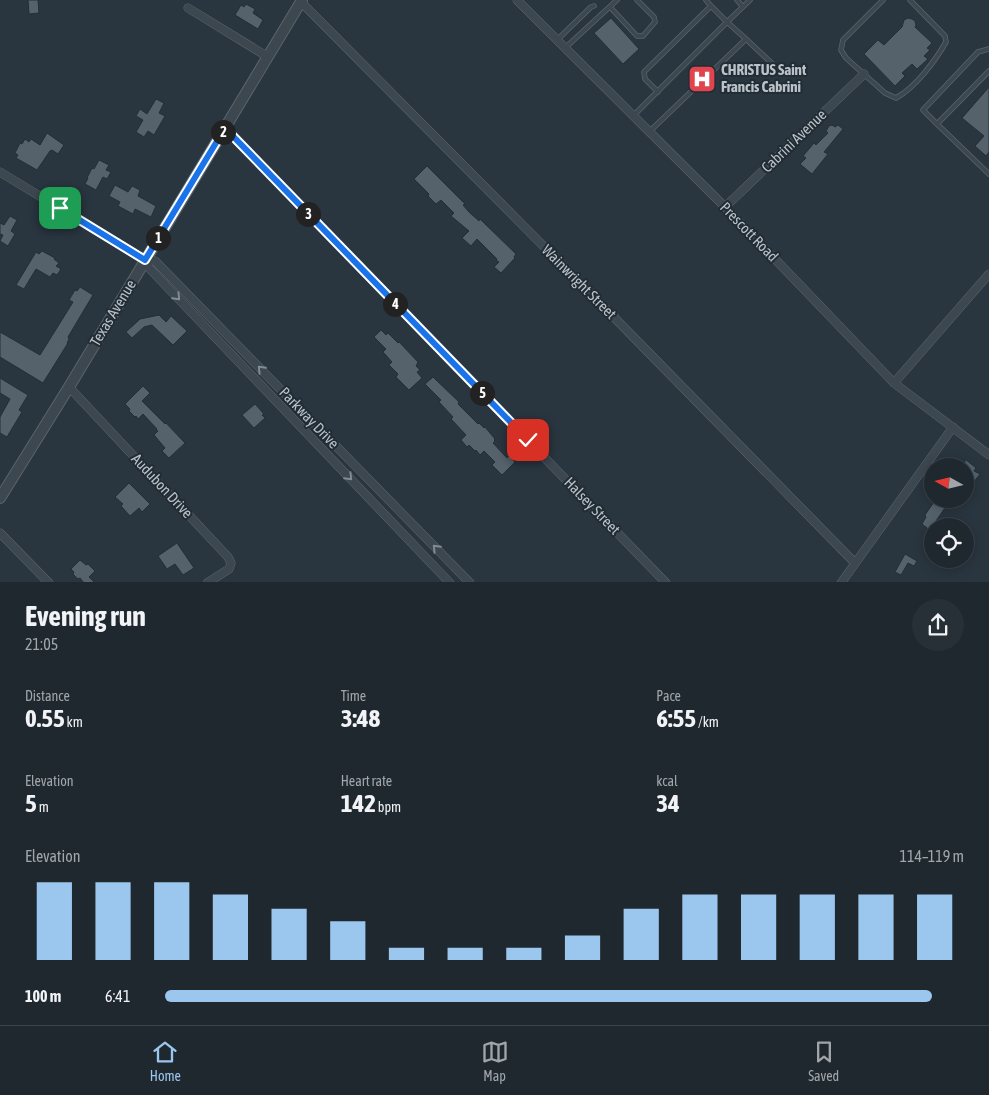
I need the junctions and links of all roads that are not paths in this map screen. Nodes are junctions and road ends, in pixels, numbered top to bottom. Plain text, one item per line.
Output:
1 (517, 0) edge
2 (617, 0) edge
3 (637, 0) edge
4 (706, 0) edge
5 (737, 0) edge
6 (750, 0) edge
7 (883, 0) edge
8 (910, 0) edge
9 (302, 1) edge
10 (593, 6) dead end
11 (711, 6) junction
12 (610, 7) junction
13 (743, 7) junction
14 (188, 8) dead end
15 (727, 22) junction
16 (746, 39) junction
17 (557, 40) junction
18 (565, 48) junction
19 (989, 49) edge
20 (268, 56) junction
21 (989, 71) edge
22 (780, 72) dead end
23 (864, 74) junction
24 (658, 92) junction
25 (633, 116) junction
26 (937, 124) junction
27 (225, 128) junction
28 (649, 132) junction
29 (0, 172) edge
30 (989, 174) edge
31 (725, 207) junction
32 (145, 260) junction
33 (989, 274) edge
34 (894, 382) junction
35 (69, 387) junction
36 (953, 427) junction
37 (989, 455) edge
38 (0, 498) edge
39 (0, 533) edge
40 (855, 563) junction
41 (49, 582) edge
42 (207, 582) edge
43 (450, 582) edge
44 (470, 582) edge
45 (666, 582) edge
46 (841, 582) edge

1 - 17 street, Prescott Road
2 - 12 lane
3 - 12 lane
4 - 11 lane
5 - 13 lane
6 - 13 lane
7 - 23 lane
8 - 23 lane
9 - 20 street, Texas Avenue
9 - 40 street, Wainwright Street
10 - 17 lane
11 - 15 lane
11 - 24 lane
12 - 18 lane
13 - 15 lane
14 - 20 street
15 - 16 lane
15 - 24 lane
16 - 22 lane
16 - 28 lane
17 - 18 street, Prescott Road
18 - 25 street, Prescott Road
19 - 26 lane
20 - 27 street, Texas Avenue
21 - 26 lane
23 - 31 street, Cabrini Avenue
24 - 25 lane
25 - 28 street, Prescott Road
26 - 30 lane
27 - 32 street, Texas Avenue
27 - 45 street, Halsey Street
28 - 31 street, Prescott Road
29 - 32 street, Parkway Drive
31 - 34 street, Prescott Road
32 - 35 street, Texas Avenue
32 -> 43 street, Parkway Drive
44 -> 32 street, Parkway Drive
33 - 34 street
34 - 36 street, Prescott Road
35 - 38 street, Texas Avenue
35 - 42 street, Audubon Drive
36 - 37 street, Prescott Road
36 - 40 street
39 - 41 street
40 - 46 street

